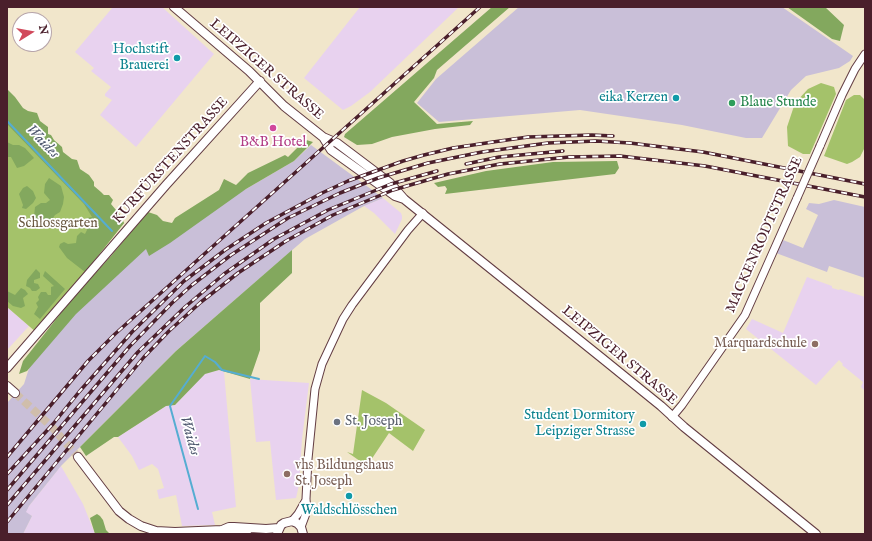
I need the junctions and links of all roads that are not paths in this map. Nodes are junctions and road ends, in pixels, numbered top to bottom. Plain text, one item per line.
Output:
1 (174, 7) edge
2 (865, 54) edge
3 (260, 81) junction
4 (423, 213) junction
5 (7, 368) edge
6 (7, 386) edge
7 (15, 393) tunnel mouth
8 (672, 416) junction
9 (78, 457) tunnel mouth
10 (306, 499) junction
11 (292, 521) junction
12 (222, 530) junction
13 (302, 530) edge
14 (278, 531) edge
15 (247, 534) edge
16 (816, 534) edge

1 - 3 main road, LEIPZIGER STRASSE
2 - 8 street, MACKENRODTSTRASSE, bridge
3 - 4 main road, LEIPZIGER STRASSE
3 - 5 main road, KURFÜRSTENSTRASSE
4 - 8 main road, LEIPZIGER STRASSE
4 - 10 street
6 - 7 main road
8 - 16 main road, LEIPZIGER STRASSE
9 - 12 main road
10 - 11 street
10 - 13 street
11 - 13 main road
11 - 14 main road
12 - 14 main road
12 - 15 main road

